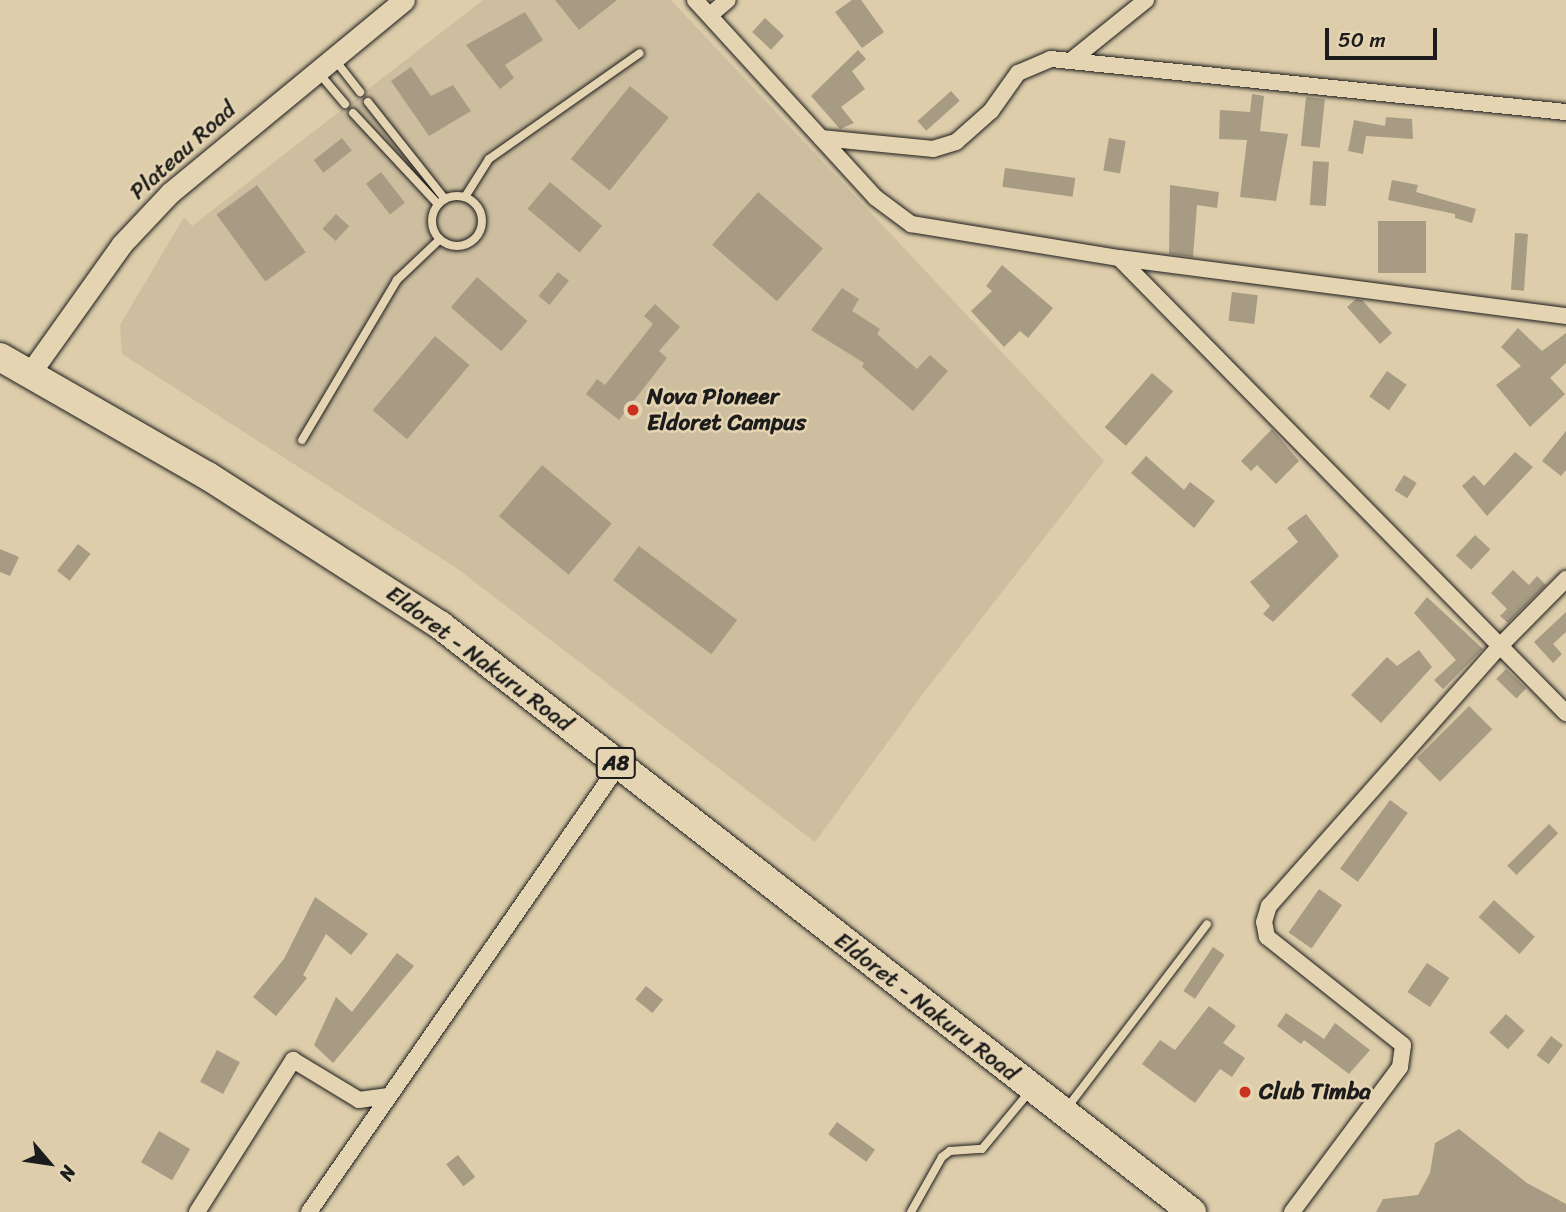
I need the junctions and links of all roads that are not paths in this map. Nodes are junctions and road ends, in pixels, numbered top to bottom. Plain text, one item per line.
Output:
1 (404, 0) edge
2 (695, 0) edge
3 (728, 0) edge
4 (1146, 0) edge
5 (709, 15) junction
6 (640, 53) dead end
7 (1073, 59) junction
8 (325, 64) junction
9 (360, 92) dead end
10 (368, 102) dead end
11 (345, 104) dead end
12 (1566, 112) edge
13 (353, 113) dead end
14 (821, 138) junction
15 (465, 197) junction
16 (441, 202) junction
17 (440, 239) junction
18 (1119, 258) junction
19 (1566, 316) edge
20 (9, 358) edge
21 (302, 440) dead end
22 (1566, 579) edge
23 (1501, 645) junction
24 (1566, 713) edge
25 (619, 765) junction
26 (1207, 924) dead end
27 (1032, 1089) junction
28 (387, 1096) junction
29 (1063, 1113) junction
30 (197, 1212) edge
31 (309, 1212) edge
32 (911, 1212) edge
33 (1192, 1212) edge
34 (1292, 1212) edge

1 - 8 street, Plateau Road
2 - 5 street
3 - 5 street
4 - 7 street
5 - 14 street
6 - 15 lane
7 - 12 street
7 - 14 street
8 - 9 lane
8 - 11 lane
8 - 20 street, Plateau Road
10 - 16 lane
13 - 16 lane
14 - 18 street
15 - 16 lane
15 - 17 lane
16 - 17 lane
17 - 21 lane
18 - 19 street
18 - 23 street
20 - 25 highway, Eldoret - Nakuru Road / A8
22 - 23 street
23 - 24 street
23 - 34 street
25 - 27 highway, Eldoret - Nakuru Road / A8
25 - 28 street
26 - 29 lane
27 - 29 highway, Eldoret - Nakuru Road / A8
27 - 32 lane
28 - 30 street
28 - 31 street
29 - 33 highway, Eldoret - Nakuru Road / A8

